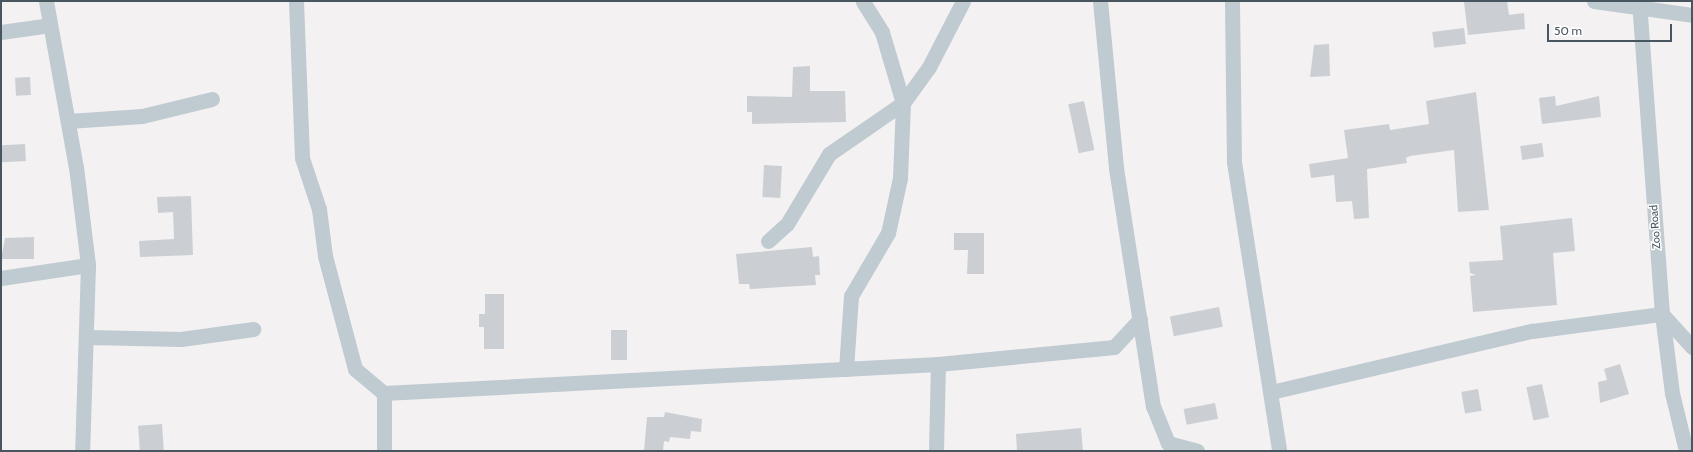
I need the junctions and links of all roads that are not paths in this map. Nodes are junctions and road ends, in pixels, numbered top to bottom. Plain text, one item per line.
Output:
1 (46, 1) edge
2 (296, 1) edge
3 (863, 1) edge
4 (962, 1) edge
5 (1100, 1) edge
6 (1232, 1) edge
7 (1594, 1) edge
8 (1639, 5) edge
9 (1692, 15) edge
10 (50, 25) junction
11 (1, 32) edge
12 (212, 99) dead end
13 (903, 103) junction
14 (68, 121) junction
15 (768, 241) dead end
16 (88, 265) junction
17 (1, 278) edge
18 (1662, 314) junction
19 (1140, 319) junction
20 (253, 329) dead end
21 (88, 336) junction
22 (1692, 347) edge
23 (938, 364) junction
24 (846, 369) junction
25 (1271, 392) junction
26 (384, 393) junction
27 (82, 451) edge
28 (384, 451) edge
29 (936, 451) edge
30 (1197, 451) edge
31 (1279, 451) edge
32 (1686, 451) edge

1 - 10 street
2 - 26 street
3 - 13 street
4 - 13 street
5 - 19 street
6 - 25 street
7 - 8 street
8 - 9 street
8 - 18 street, Zoo Road
10 - 11 street
10 - 14 street
12 - 14 street
13 - 15 street
13 - 24 street
14 - 16 street
16 - 17 street
16 - 21 street
18 - 22 street
18 - 25 street
18 - 32 street, Zoo Road
19 - 23 street
19 - 30 street
20 - 21 street
21 - 27 street
23 - 24 street
23 - 29 street
24 - 26 street
25 - 31 street
26 - 28 street

